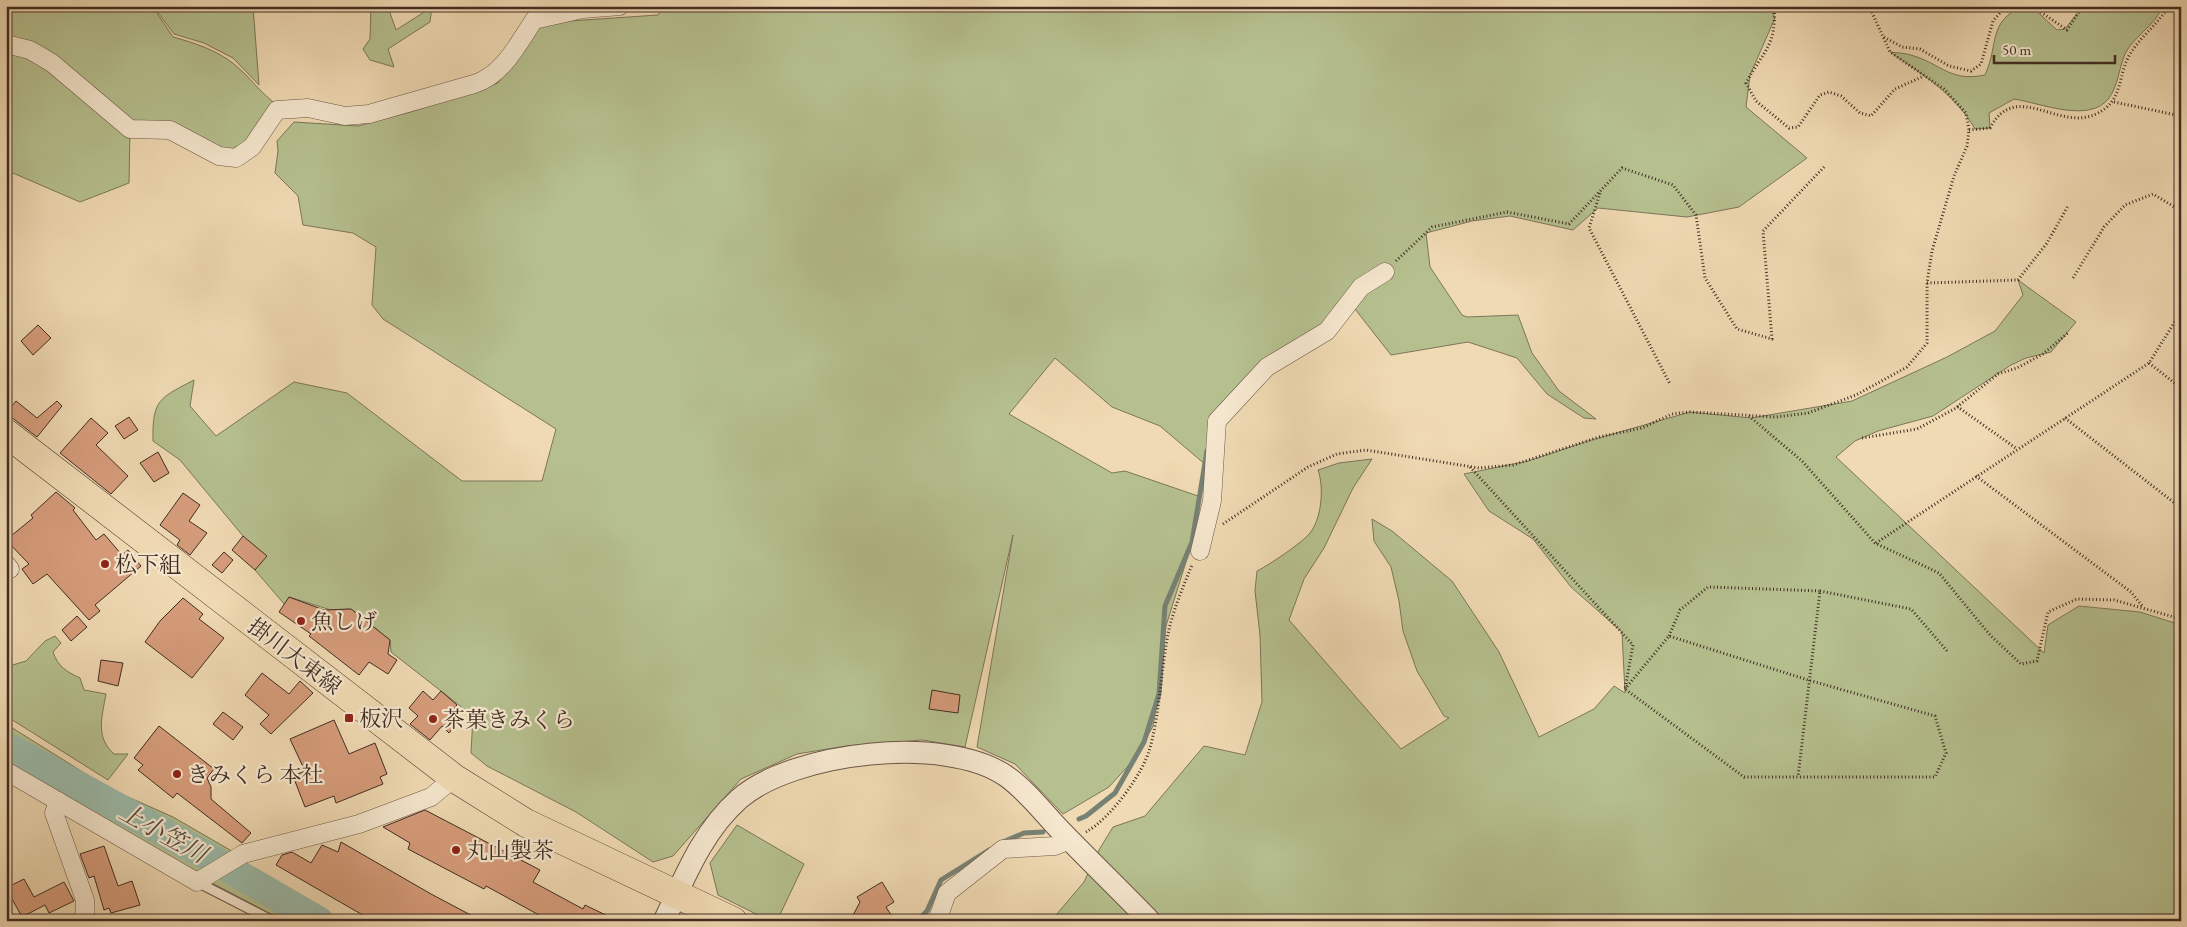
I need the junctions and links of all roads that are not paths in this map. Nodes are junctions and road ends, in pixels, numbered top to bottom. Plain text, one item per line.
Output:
1 (620, 6) edge
2 (6, 44) edge
3 (1385, 272) road end
4 (6, 433) edge
5 (1200, 551) road end
6 (6, 771) edge
7 (454, 778) junction
8 (58, 801) junction
9 (1070, 840) junction
10 (203, 878) junction
11 (676, 895) junction
12 (81, 921) edge
13 (273, 921) edge
14 (664, 921) edge
15 (733, 921) edge
16 (937, 921) edge
17 (1150, 921) edge

1 - 2 street
3 - 5 street
4 - 7 main road, 掛川大東線
6 - 8 street
7 - 10 street
7 - 11 main road, 掛川大東線
8 - 10 street
8 - 12 street
9 - 11 street
9 - 16 street
9 - 17 street
10 - 13 lane
11 - 14 street
11 - 15 main road, 掛川大東線

